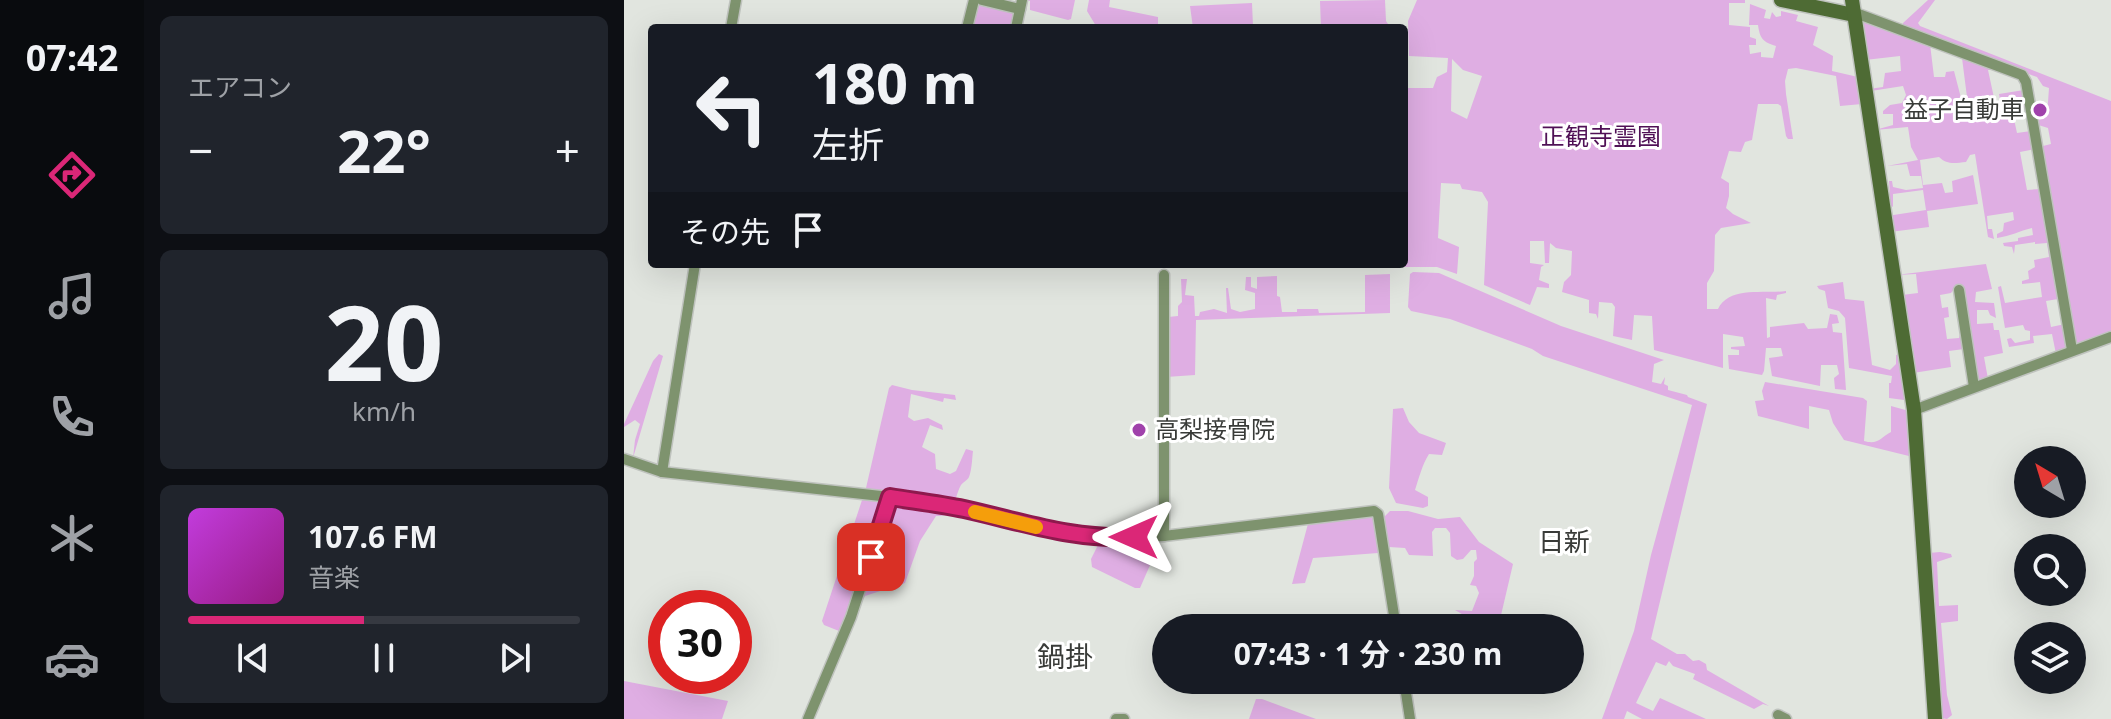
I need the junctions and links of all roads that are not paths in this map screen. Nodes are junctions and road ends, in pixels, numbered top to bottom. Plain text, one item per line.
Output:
1 (736, 0) edge
2 (974, 0) edge
3 (982, 0) edge
4 (1789, 1) edge
5 (1021, 4) edge
6 (1853, 9) edge
7 (732, 24) edge
8 (968, 24) edge
9 (1017, 24) edge
10 (694, 268) edge
11 (1164, 275) dead end
12 (1959, 290) dead end
13 (2111, 337) edge
14 (2072, 350) junction
15 (1974, 387) junction
16 (1914, 410) junction
17 (624, 459) edge
18 (662, 472) junction
19 (890, 497) junction
20 (1164, 536) junction
21 (1394, 614) edge
22 (1406, 694) edge
23 (808, 719) edge
24 (1116, 719) edge
25 (1124, 719) edge
26 (1410, 719) edge
27 (1935, 719) edge

1 - 7 street
2 - 8 street
3 - 5 street
4 - 6 street
5 - 9 street
6 - 14 street
6 - 16 street
10 - 18 street
11 - 20 street
12 - 15 street
13 - 14 street
14 - 15 street
15 - 16 street
16 - 27 street
17 - 18 street
18 - 19 street
19 - 20 street
19 - 23 street
20 - 21 street
22 - 26 street
24 - 25 street

